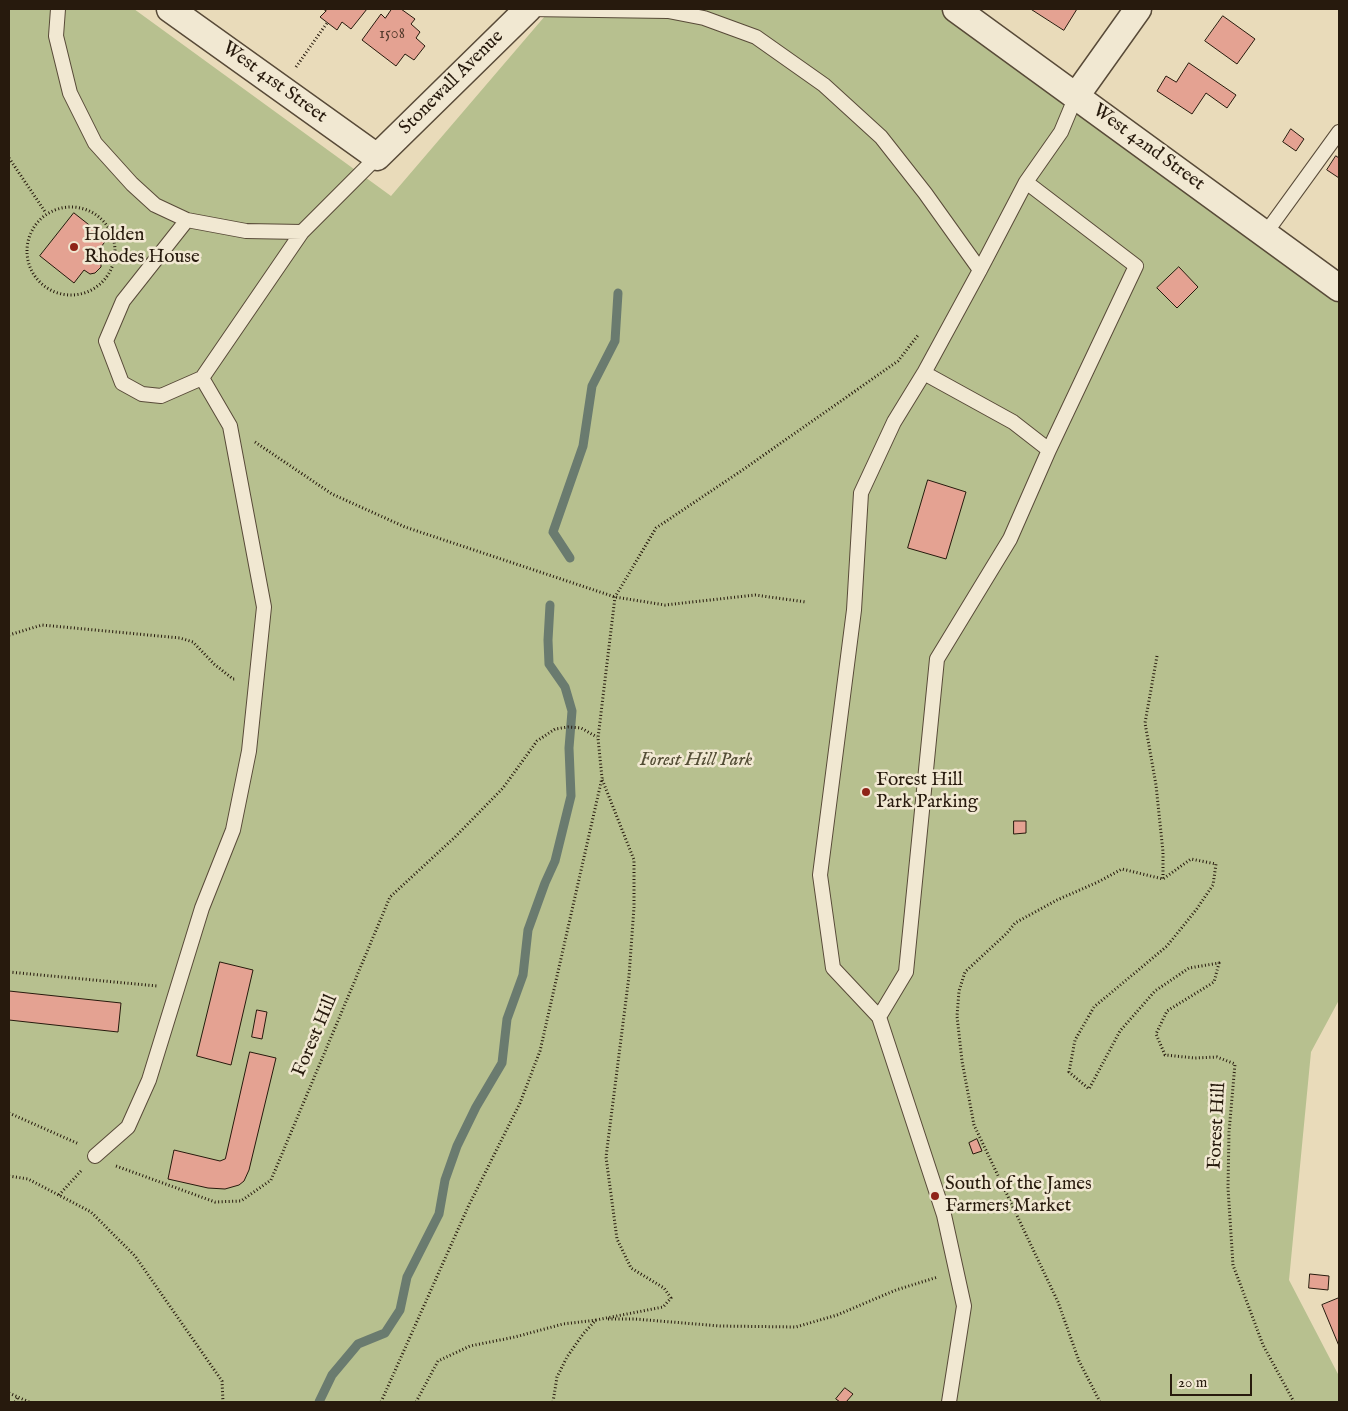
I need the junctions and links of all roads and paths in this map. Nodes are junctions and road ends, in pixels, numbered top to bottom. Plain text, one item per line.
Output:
1 (58, 9) edge
2 (170, 9) edge
3 (528, 9) edge
4 (956, 9) edge
5 (1138, 9) edge
6 (327, 23) dead end
7 (304, 56) dead end
8 (1076, 96) junction
9 (1339, 132) edge
10 (377, 157) junction
11 (9, 158) edge
12 (1026, 182) junction
13 (46, 213) junction
14 (187, 220) junction
15 (302, 232) junction
16 (1265, 234) junction
17 (980, 270) junction
18 (1339, 288) edge
19 (922, 331) dead end
20 (924, 373) junction
21 (202, 378) junction
22 (230, 426) junction
23 (1050, 450) junction
24 (615, 598) junction
25 (806, 602) dead end
26 (9, 635) edge
27 (1157, 656) dead end
28 (256, 681) junction
29 (598, 738) junction
30 (602, 778) junction
31 (1163, 880) junction
32 (9, 972) edge
33 (178, 987) junction
34 (879, 1017) junction
35 (9, 1113) edge
36 (95, 1156) junction
37 (9, 1176) edge
38 (59, 1195) junction
39 (956, 1272) junction
40 (596, 1320) junction
41 (9, 1393) edge
42 (18, 1397) junction
43 (15, 1402) edge
44 (29, 1402) edge
45 (223, 1402) edge
46 (381, 1402) edge
47 (416, 1402) edge
48 (553, 1402) edge
49 (949, 1402) edge
50 (1100, 1402) edge
51 (1294, 1402) edge

1 - 14 lane
2 - 10 street, West 41st Street
3 - 10 street, Stonewall Avenue
3 - 17 lane
4 - 8 street, West 42nd Street
5 - 8 street
6 - 7 path
8 - 12 lane
8 - 16 street, West 42nd Street
9 - 16 lane
10 - 15 lane
11 - 13 path
12 - 17 lane
12 - 23 lane
13 - 13 path
14 - 15 lane
14 - 21 lane
15 - 21 lane
16 - 18 street, West 42nd Street
17 - 20 lane
19 - 24 path
20 - 23 lane
20 - 34 lane
21 - 22 lane
22 - 24 path
22 - 28 lane
23 - 34 lane
24 - 25 path
24 - 29 path
26 - 28 path
27 - 31 path
28 - 33 lane
29 - 30 path
29 - 36 path, Forest Hill
30 - 40 path
30 - 46 path
31 - 50 path
31 - 51 path, Forest Hill
32 - 33 path
33 - 36 lane
34 - 39 lane
35 - 36 path, Forest Hill
36 - 38 path
37 - 38 path
38 - 45 path
39 - 40 path
39 - 49 lane
40 - 47 path
40 - 48 path
41 - 42 path
42 - 43 path
42 - 44 path

